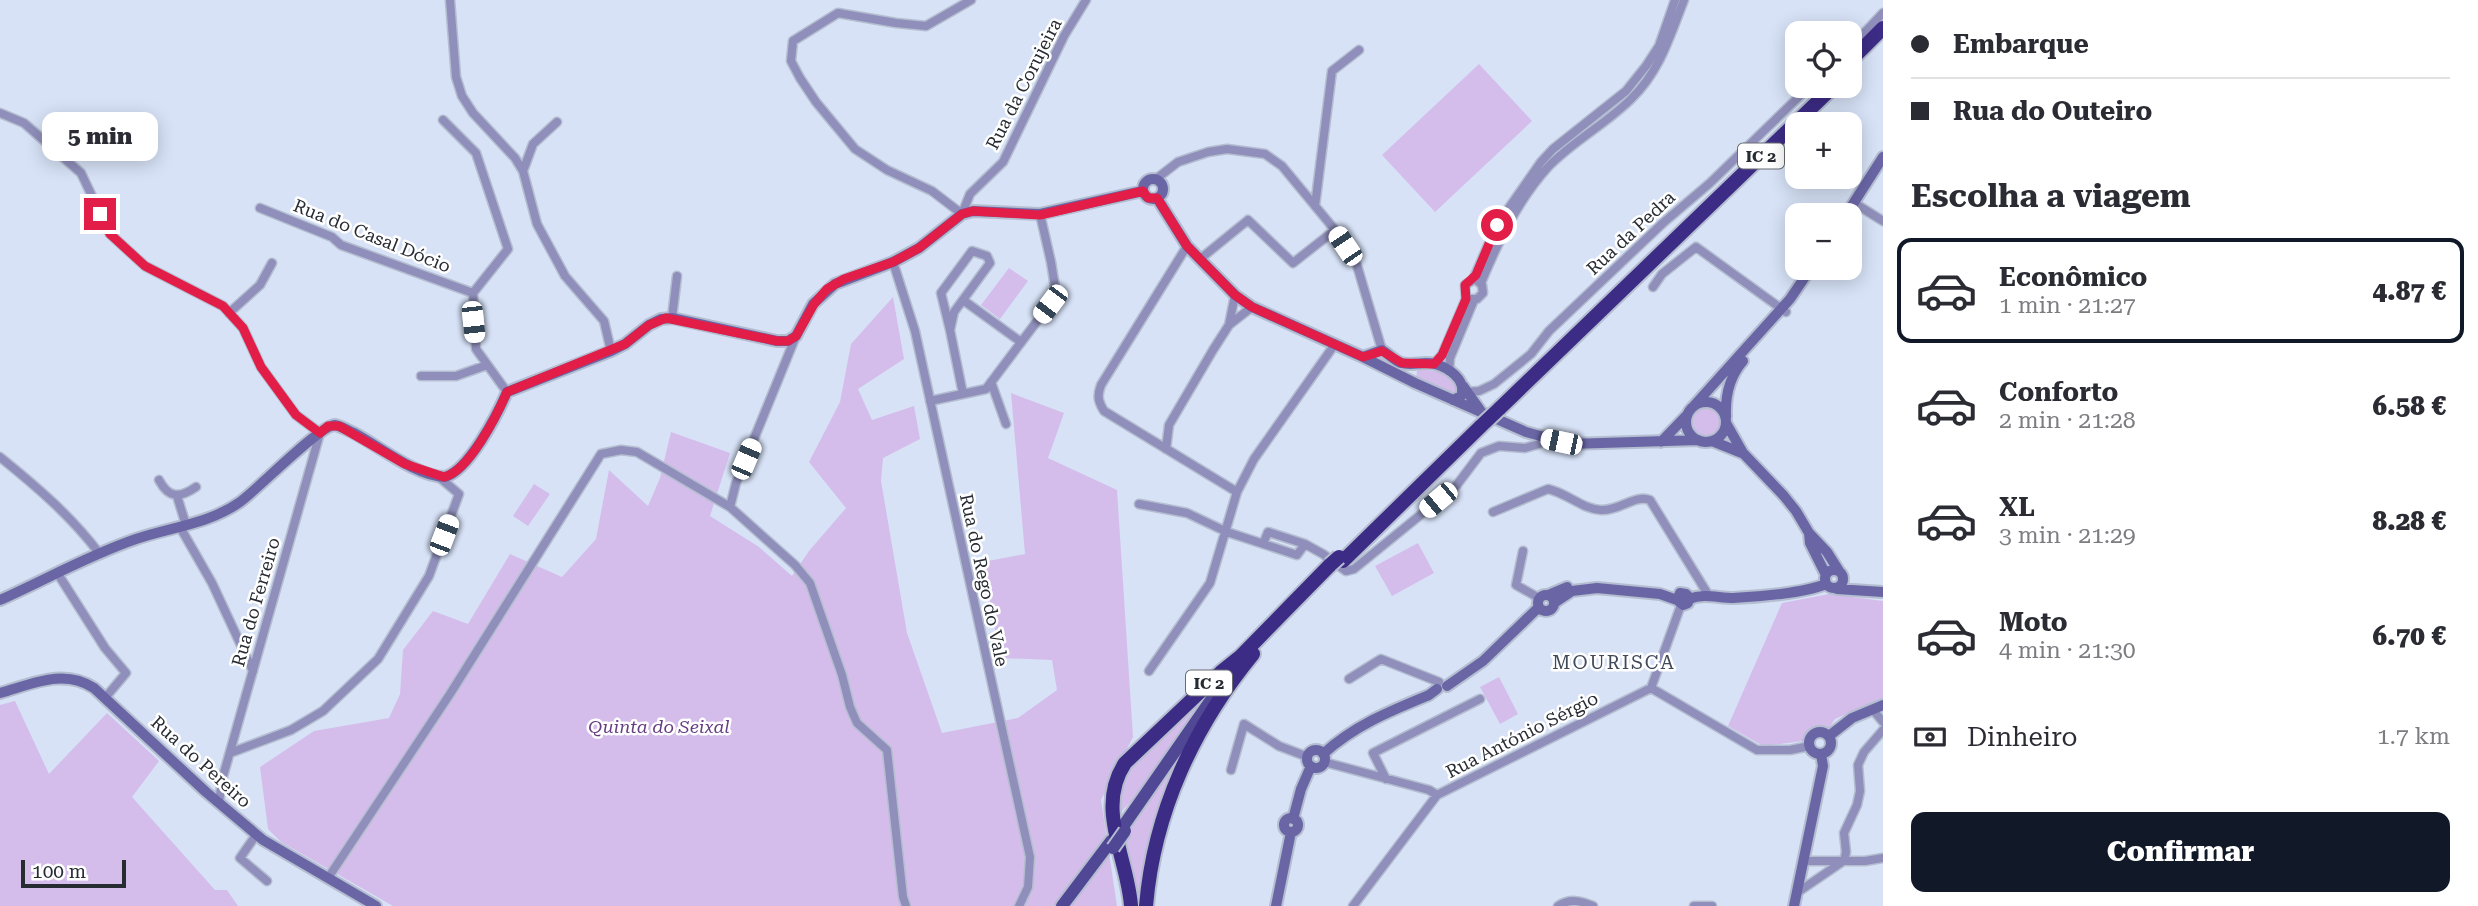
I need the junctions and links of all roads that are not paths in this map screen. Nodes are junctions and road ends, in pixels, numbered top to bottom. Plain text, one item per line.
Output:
1 (450, 0) edge
2 (971, 0) edge
3 (1086, 0) edge
4 (1675, 0) edge
5 (1684, 0) edge
6 (1883, 13) edge
7 (1883, 28) edge
8 (1862, 35) edge
9 (1883, 37) edge
10 (1862, 49) edge
11 (1359, 50) dead end
12 (1862, 58) edge
13 (1798, 98) edge
14 (1813, 98) edge
15 (1821, 98) edge
16 (0, 113) edge
17 (443, 120) dead end
18 (557, 122) dead end
19 (1883, 156) edge
20 (1883, 170) edge
21 (523, 171) junction
22 (1156, 179) junction
23 (1143, 191) junction
24 (1157, 198) junction
25 (1854, 203) edge
26 (1861, 203) edge
27 (1315, 206) junction
28 (260, 208) dead end
29 (1862, 208) edge
30 (962, 214) junction
31 (1040, 215) junction
32 (1883, 221) edge
33 (1335, 230) junction
34 (1187, 246) junction
35 (1200, 259) junction
36 (893, 262) junction
37 (272, 263) dead end
38 (677, 276) dead end
39 (1803, 280) edge
40 (1808, 280) edge
41 (1477, 281) junction
42 (1653, 287) dead end
43 (473, 293) junction
44 (1235, 295) junction
45 (1470, 298) junction
46 (963, 300) junction
47 (1252, 307) junction
48 (1784, 310) junction
49 (229, 313) junction
50 (671, 318) junction
51 (1229, 325) junction
52 (950, 330) junction
53 (796, 336) junction
54 (1021, 342) junction
55 (1335, 344) junction
56 (611, 351) junction
57 (1382, 351) junction
58 (1363, 357) junction
59 (1434, 364) junction
60 (487, 365) junction
61 (1417, 365) junction
62 (1449, 371) junction
63 (421, 376) dead end
64 (991, 382) junction
65 (1415, 383) junction
66 (1465, 389) junction
67 (507, 392) junction
68 (963, 394) junction
69 (1453, 400) junction
70 (930, 401) junction
71 (1690, 411) junction
72 (1486, 414) junction
73 (1726, 420) junction
74 (1006, 424) dead end
75 (1168, 425) junction
76 (320, 433) junction
77 (1150, 438) junction
78 (1544, 438) junction
79 (1698, 440) junction
80 (1712, 441) junction
81 (1661, 442) junction
82 (1166, 449) junction
83 (1743, 453) junction
84 (0, 457) edge
85 (439, 477) junction
86 (159, 480) dead end
87 (196, 487) dead end
88 (1237, 492) junction
89 (177, 496) junction
90 (1139, 505) dead end
91 (730, 507) junction
92 (1493, 512) dead end
93 (183, 526) junction
94 (1227, 532) junction
95 (1809, 533) junction
96 (1262, 544) junction
97 (1305, 544) junction
98 (1523, 551) dead end
99 (99, 553) junction
100 (1336, 563) junction
101 (58, 574) junction
102 (1841, 574) junction
103 (1699, 582) junction
104 (1830, 583) junction
105 (1865, 589) junction
106 (1883, 592) edge
107 (1709, 596) junction
108 (1684, 599) junction
109 (0, 600) edge
110 (1545, 601) junction
111 (1241, 656) junction
112 (253, 671) junction
113 (1149, 671) dead end
114 (1349, 679) dead end
115 (1441, 686) junction
116 (1651, 688) junction
117 (0, 693) edge
118 (105, 698) junction
119 (1480, 699) dead end
120 (1219, 701) junction
121 (1878, 707) edge
122 (1883, 722) edge
123 (1883, 730) edge
124 (1829, 736) junction
125 (1810, 746) junction
126 (230, 753) junction
127 (1821, 754) junction
128 (1324, 758) junction
129 (1310, 762) junction
130 (1231, 770) dead end
131 (1386, 779) junction
132 (222, 780) junction
133 (206, 793) junction
134 (1437, 795) junction
135 (219, 803) junction
136 (1125, 828) junction
137 (256, 835) junction
138 (1112, 844) junction
139 (1883, 858) edge
140 (1804, 861) junction
141 (1843, 861) junction
142 (1802, 873) junction
143 (1824, 874) junction
144 (327, 878) junction
145 (267, 881) dead end
146 (1798, 892) junction
147 (376, 906) edge
148 (906, 906) edge
149 (1019, 906) edge
150 (1062, 906) edge
151 (1069, 906) edge
152 (1131, 906) edge
153 (1146, 906) edge
154 (1276, 906) edge
155 (1353, 906) edge
156 (1558, 906) edge
157 (1593, 906) edge
158 (1694, 906) edge
159 (1712, 906) edge
160 (1794, 906) edge

1 - 21 street
2 - 30 street
3 - 30 street, Rua da Corujeira
4 - 41 street
5 - 41 street
6 - 8 street
7 - 10 highway
9 - 12 highway
11 - 27 street
13 - 66 street, Rua da Pedra
14 - 72 highway, IC 2
15 - 72 highway, IC 2
16 - 49 street
17 - 43 street
18 - 21 street
19 - 25 street
20 - 26 street
21 - 56 street
22 - 23 street
22 - 24 street
22 - 27 street
23 - 24 street
23 - 31 street
24 - 34 street
27 - 33 street
28 - 43 street, Rua do Casal Dócio
29 - 32 street
30 - 31 street
30 - 36 street
31 - 54 street
33 - 35 street
33 - 57 street
34 - 35 street
34 - 77 street
35 - 44 street
36 - 53 street
36 - 70 street, Rua do Rego do Vale
37 - 49 street
38 - 50 street
39 - 48 street
40 - 48 street
41 - 45 street
41 - 45 street
42 - 48 street
43 - 60 street
44 - 47 street
44 - 51 street
45 - 59 street
45 - 62 street
46 - 52 street
46 - 52 street
46 - 54 street
47 - 51 street
47 - 55 street
48 - 71 street
48 - 73 street
49 - 76 street
50 - 53 street
50 - 56 street
51 - 75 street
52 - 68 street
53 - 91 street
54 - 64 street
55 - 58 street
55 - 88 street
56 - 67 street
57 - 58 street
57 - 61 street
58 - 65 street
59 - 61 street
59 - 62 street
60 - 63 street
60 - 67 street
61 - 65 street
62 - 66 street
64 - 68 street
64 - 74 street
65 - 69 street
66 - 69 street
66 - 72 street
67 - 85 street
68 - 70 street
69 - 72 street
70 - 149 street, Rua do Rego do Vale
71 - 73 street
71 - 79 street
71 - 81 street
72 - 78 street
72 - 100 highway, IC 2
73 - 80 street
73 - 83 street
75 - 77 street
75 - 82 street
76 - 85 street
76 - 93 street
76 - 112 street, Rua do Ferreiro
77 - 82 street
78 - 81 street
78 - 97 street
79 - 80 street
79 - 81 street
80 - 83 street
82 - 88 street
83 - 95 street
84 - 99 street
85 - 126 street
86 - 89 street
87 - 89 street
88 - 94 street
89 - 93 street
90 - 94 street
91 - 144 street
91 - 148 street
92 - 103 street
93 - 99 street
93 - 112 street
94 - 96 street
94 - 113 street
95 - 102 street
95 - 104 street
96 - 97 street
96 - 97 street
98 - 110 street
99 - 101 street
100 - 111 highway, IC 2
100 - 120 highway, IC 2
101 - 109 street
101 - 118 street
102 - 104 street
102 - 104 street
102 - 105 street
103 - 107 street
103 - 108 street
104 - 105 street
104 - 107 street
105 - 106 street
107 - 108 street
108 - 110 street
108 - 116 street
110 - 115 street
111 - 136 main road
111 - 152 highway, IC 2
112 - 126 street, Rua do Ferreiro
114 - 115 street
115 - 128 street
116 - 125 street
116 - 134 street, Rua António Sérgio
117 - 118 street, Rua do Pereiro
118 - 133 street, Rua do Pereiro
119 - 131 street
120 - 136 main road
120 - 153 highway, IC 2
121 - 122 street
121 - 124 street
123 - 141 street
124 - 125 street
124 - 127 street
125 - 127 street
126 - 132 street, Rua do Ferreiro
127 - 140 street
128 - 129 street
128 - 131 street, Rua António Sérgio
129 - 130 street
129 - 154 street
131 - 134 street, Rua António Sérgio
132 - 133 street
132 - 135 street, Rua do Ferreiro
133 - 135 street, Rua do Pereiro
134 - 155 street
135 - 137 street, Rua do Pereiro
136 - 138 main road, bridge
137 - 144 street, Rua do Pereiro
137 - 145 street
138 - 150 main road
138 - 151 main road
139 - 141 street
140 - 141 street
140 - 142 street
141 - 143 street
142 - 143 street
142 - 146 street
143 - 146 street
144 - 147 street, Rua do Pereiro
146 - 160 street
156 - 157 street
158 - 159 street

